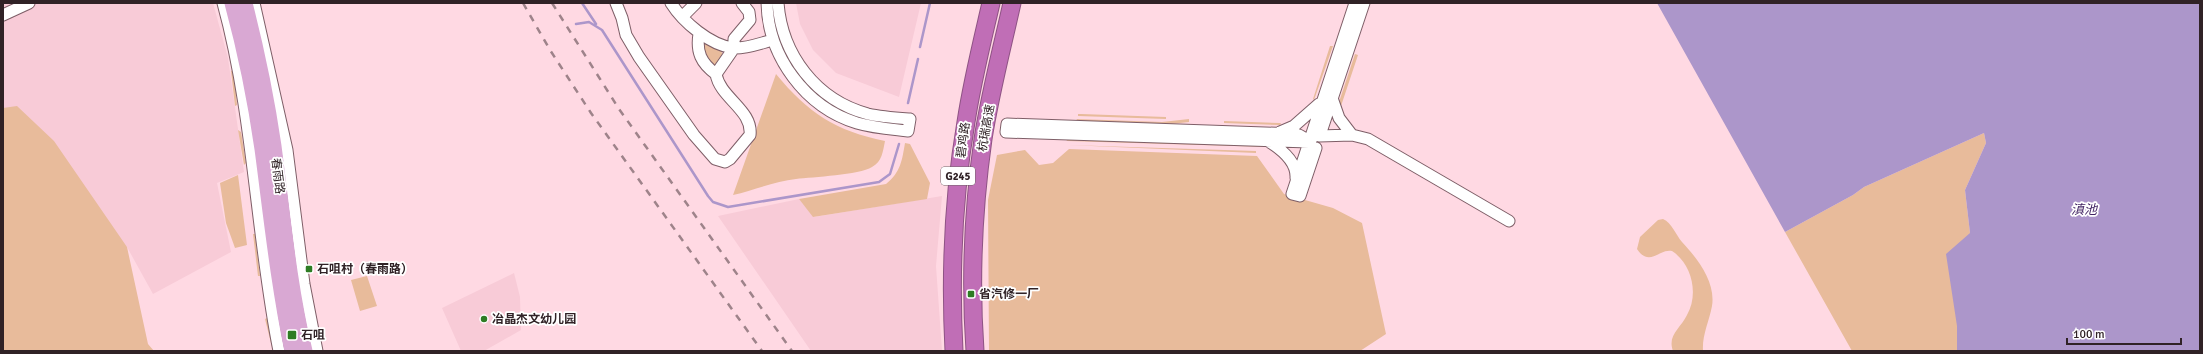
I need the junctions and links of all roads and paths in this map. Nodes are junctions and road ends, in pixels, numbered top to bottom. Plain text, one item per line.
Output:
1 (29, 3) edge
2 (223, 3) edge
3 (232, 3) edge
4 (245, 3) edge
5 (254, 3) edge
6 (616, 3) edge
7 (671, 3) edge
8 (696, 3) edge
9 (742, 3) edge
10 (767, 3) edge
11 (778, 3) edge
12 (982, 3) edge
13 (991, 3) edge
14 (1004, 3) edge
15 (1012, 3) edge
16 (1355, 3) edge
17 (1364, 3) edge
18 (3, 15) edge
19 (682, 17) junction
20 (699, 34) junction
21 (773, 40) junction
22 (734, 48) junction
23 (716, 74) junction
24 (1327, 99) junction
25 (1323, 125) junction
26 (1352, 135) junction
27 (1319, 136) junction
28 (1271, 137) junction
29 (1309, 142) junction
30 (1313, 155) junction
31 (1296, 181) junction
32 (1510, 221) dead end
33 (300, 332) junction
34 (279, 351) edge
35 (292, 351) edge
36 (305, 351) edge
37 (310, 351) edge
38 (317, 351) edge
39 (947, 351) edge
40 (954, 351) edge
41 (968, 351) edge
42 (975, 351) edge

1 - 18 street
2 - 34 street
3 - 35 main road, 春雨路
4 - 33 main road, 春雨路
5 - 38 street
6 - 23 street
7 - 19 street
8 - 19 street
9 - 22 street
10 - 21 street
11 - 21 street
12 - 39 highway
13 - 40 highway, 碧鸡路 / G245
14 - 41 highway, 碧鸡路 / G245
15 - 42 highway, 杭瑞高速
16 - 24 street
17 - 24 street
19 - 20 street
20 - 22 street
20 - 23 street
21 - 22 street
22 - 23 street
24 - 25 street
24 - 26 street
24 - 28 street
24 - 29 street
25 - 27 street
25 - 29 street
26 - 27 street
26 - 32 street
27 - 30 street
28 - 28 street
28 - 29 street
28 - 31 street
29 - 30 street
29 - 31 street
30 - 31 street
33 - 36 main road, 春雨路
33 - 37 main road

